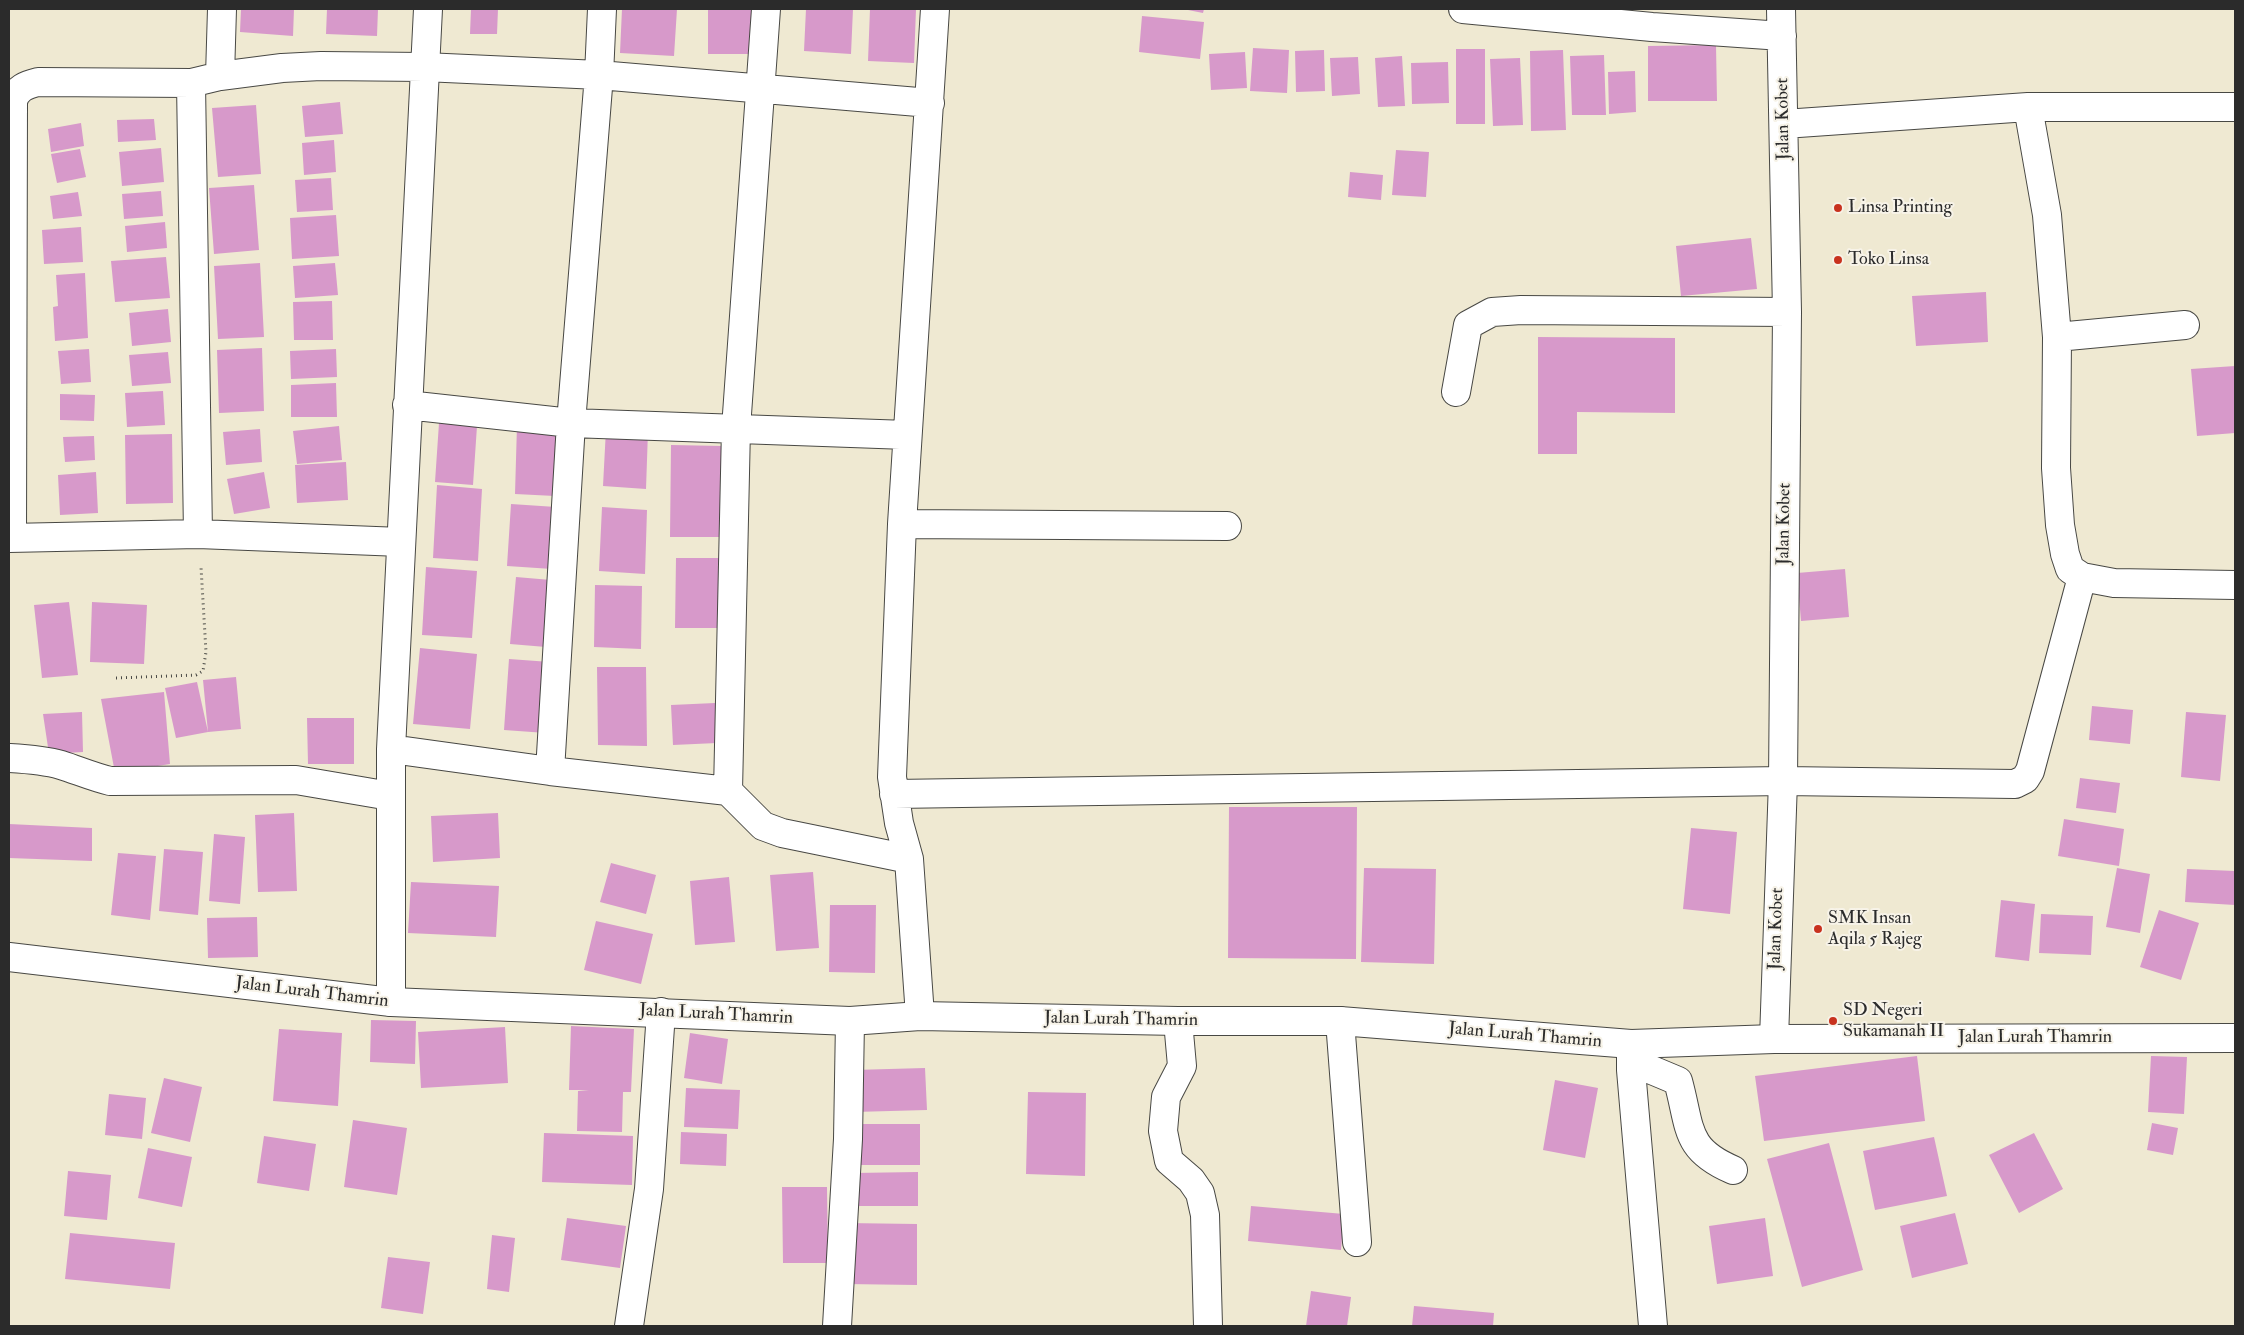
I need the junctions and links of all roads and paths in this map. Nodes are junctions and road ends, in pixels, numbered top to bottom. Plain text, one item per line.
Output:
1 (222, 9) edge
2 (428, 9) edge
3 (602, 9) edge
4 (766, 9) edge
5 (935, 9) edge
6 (1463, 9) edge
7 (1781, 9) edge
8 (1782, 36) junction
9 (424, 67) junction
10 (599, 75) junction
11 (220, 76) junction
12 (190, 83) junction
13 (762, 88) junction
14 (930, 103) junction
15 (2028, 107) junction
16 (2235, 107) edge
17 (1784, 124) junction
18 (1787, 312) junction
19 (2185, 326) dead end
20 (2057, 337) junction
21 (1456, 392) dead end
22 (407, 405) junction
23 (571, 423) junction
24 (736, 428) junction
25 (907, 435) junction
26 (902, 524) junction
27 (1227, 526) dead end
28 (198, 534) junction
29 (10, 538) edge
30 (400, 542) junction
31 (2082, 577) junction
32 (2235, 585) edge
33 (116, 678) dead end
34 (392, 748) junction
35 (9, 758) edge
36 (550, 771) junction
37 (1782, 780) junction
38 (728, 791) junction
39 (894, 794) junction
40 (390, 796) junction
41 (909, 859) junction
42 (9, 957) edge
43 (391, 1002) junction
44 (661, 1012) junction
45 (920, 1016) junction
46 (850, 1021) junction
47 (1178, 1021) junction
48 (1340, 1021) junction
49 (2235, 1038) edge
50 (1774, 1039) junction
51 (1631, 1057) junction
52 (1733, 1170) dead end
53 (1357, 1242) dead end
54 (629, 1326) edge
55 (837, 1326) edge
56 (1208, 1326) edge
57 (1653, 1326) edge

1 - 11 street
2 - 9 street
3 - 10 street
4 - 13 street
5 - 14 street
6 - 8 street
7 - 8 street, Jalan Kobet
8 - 17 street, Jalan Kobet
9 - 10 street
9 - 11 street
9 - 22 street
10 - 13 street
10 - 23 street
11 - 12 street
12 - 28 street
12 - 29 street
13 - 14 street
13 - 24 street
14 - 25 street
15 - 16 street
15 - 17 street
15 - 20 street
17 - 18 street, Jalan Kobet
18 - 21 street
18 - 37 street, Jalan Kobet
19 - 20 street
20 - 31 street
22 - 23 street
22 - 30 street
23 - 24 street
23 - 36 street
24 - 25 street
24 - 38 street
25 - 26 street
26 - 27 street
26 - 39 street
28 - 29 street
28 - 30 street
28 - 33 path
30 - 34 street
31 - 32 street
31 - 37 street
34 - 36 street
34 - 40 street
35 - 40 street
36 - 38 street
37 - 39 street
37 - 50 street, Jalan Kobet
38 - 41 street
39 - 41 street
40 - 43 street
41 - 45 street
42 - 43 street, Jalan Lurah Thamrin
43 - 44 street, Jalan Lurah Thamrin
44 - 46 street, Jalan Lurah Thamrin
44 - 54 street
45 - 46 street, Jalan Lurah Thamrin
45 - 47 street, Jalan Lurah Thamrin
46 - 55 street
47 - 48 street, Jalan Lurah Thamrin
47 - 56 street
48 - 51 street, Jalan Lurah Thamrin
48 - 53 street
49 - 50 street, Jalan Lurah Thamrin
50 - 51 street, Jalan Lurah Thamrin
51 - 52 street
51 - 57 street

